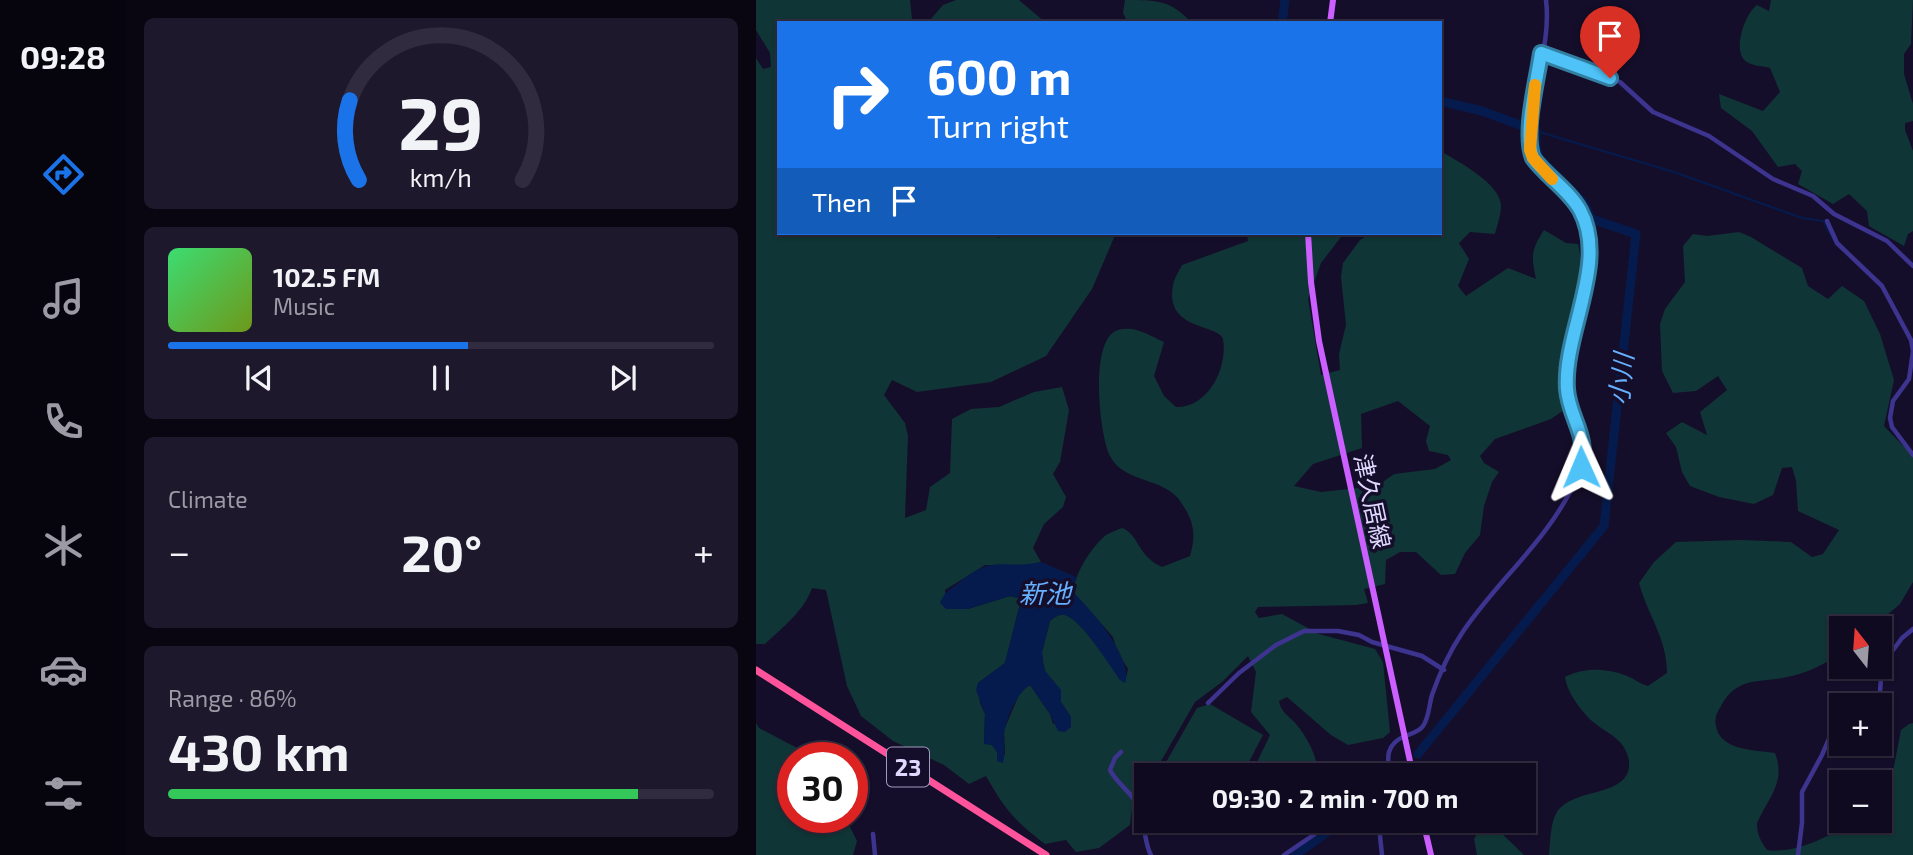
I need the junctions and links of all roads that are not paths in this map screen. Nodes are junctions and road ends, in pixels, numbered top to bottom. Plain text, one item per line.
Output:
1 (1333, 0) edge
2 (1546, 0) edge
3 (1330, 21) edge
4 (1541, 53) junction
5 (1827, 221) dead end
6 (1308, 235) edge
7 (1913, 266) edge
8 (1913, 455) edge
9 (1913, 629) edge
10 (1385, 646) junction
11 (756, 670) edge
12 (1444, 670) junction
13 (1879, 693) edge
14 (1209, 702) dead end
15 (1404, 737) junction
16 (1829, 739) edge
17 (1121, 752) dead end
18 (1388, 763) edge
19 (1410, 763) edge
20 (1316, 833) edge
21 (1380, 833) edge
22 (1426, 833) edge
23 (873, 834) dead end
24 (875, 855) edge
25 (1049, 855) edge
26 (1151, 855) edge
27 (1284, 855) edge
28 (1382, 855) edge
29 (1431, 855) edge
30 (1798, 855) edge

1 - 3 main road
2 - 4 street
4 - 7 street
4 - 12 street
5 - 8 street
6 - 10 main road, 津久居線
9 - 13 street
10 - 12 street
10 - 14 street
10 - 15 main road, 津久居線
11 - 25 highway, 23
12 - 15 street
15 - 18 street
15 - 19 main road, 津久居線
16 - 30 street
17 - 26 street
20 - 27 street
21 - 28 street
22 - 29 main road
23 - 24 street

